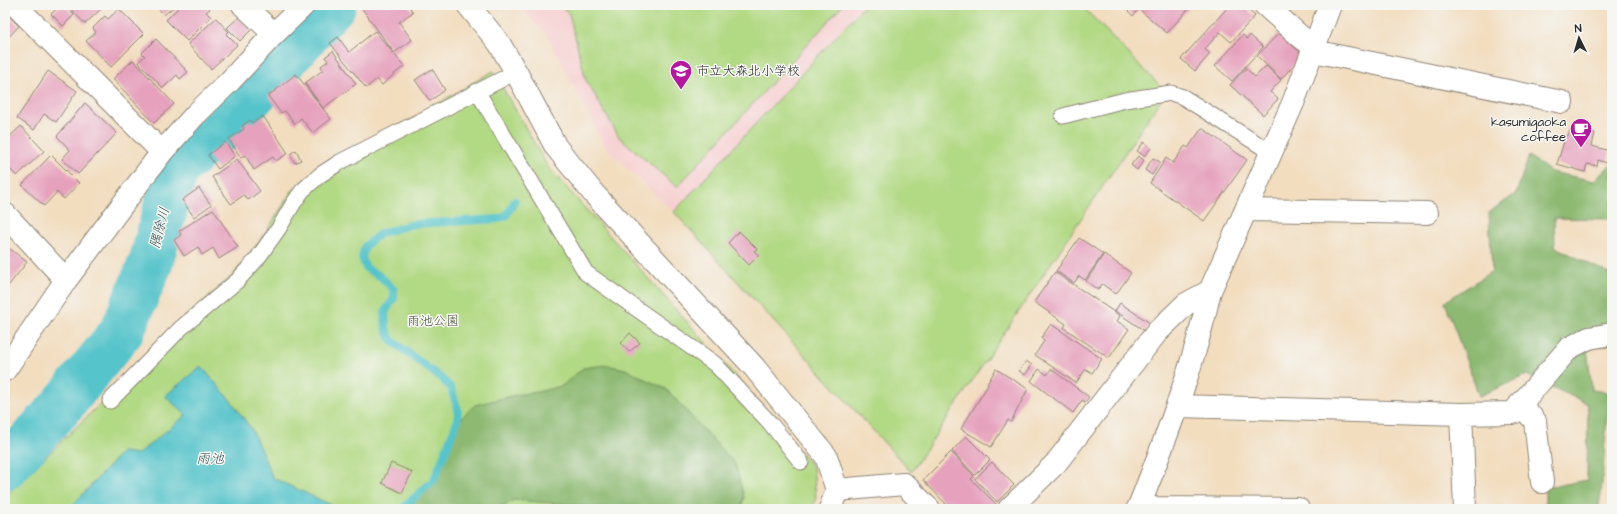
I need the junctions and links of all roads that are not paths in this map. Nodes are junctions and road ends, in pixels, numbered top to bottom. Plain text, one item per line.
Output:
1 (15, 5) edge
2 (243, 5) edge
3 (304, 5) edge
4 (468, 5) edge
5 (1265, 5) edge
6 (1330, 5) edge
7 (274, 34) junction
8 (1315, 48) junction
9 (516, 72) junction
10 (478, 91) junction
11 (1562, 102) dead end
12 (1063, 116) dead end
13 (162, 152) junction
14 (1272, 153) junction
15 (1246, 210) junction
16 (5, 214) edge
17 (1427, 214) dead end
18 (66, 280) junction
19 (1210, 291) junction
20 (1612, 334) edge
21 (5, 370) edge
22 (110, 402) dead end
23 (1520, 404) junction
24 (1177, 406) junction
25 (1461, 414) junction
26 (801, 462) dead end
27 (1542, 482) dead end
28 (833, 499) edge
29 (1138, 508) edge
30 (929, 509) edge
31 (1009, 509) edge
32 (1298, 509) edge
33 (1465, 509) edge

1 - 13 street
2 - 7 street
3 - 7 street
4 - 9 street
5 - 8 street
6 - 8 street
7 - 13 street
8 - 11 street
8 - 14 street
9 - 10 lane
9 - 28 street
10 - 22 lane
10 - 26 lane
12 - 14 lane
13 - 18 street
14 - 15 street
15 - 17 street
15 - 19 street
16 - 18 street
18 - 21 street
19 - 24 street
19 - 31 street
20 - 23 street
23 - 25 street
23 - 27 street
24 - 25 street
24 - 29 street
25 - 33 street
28 - 30 street
29 - 32 street

